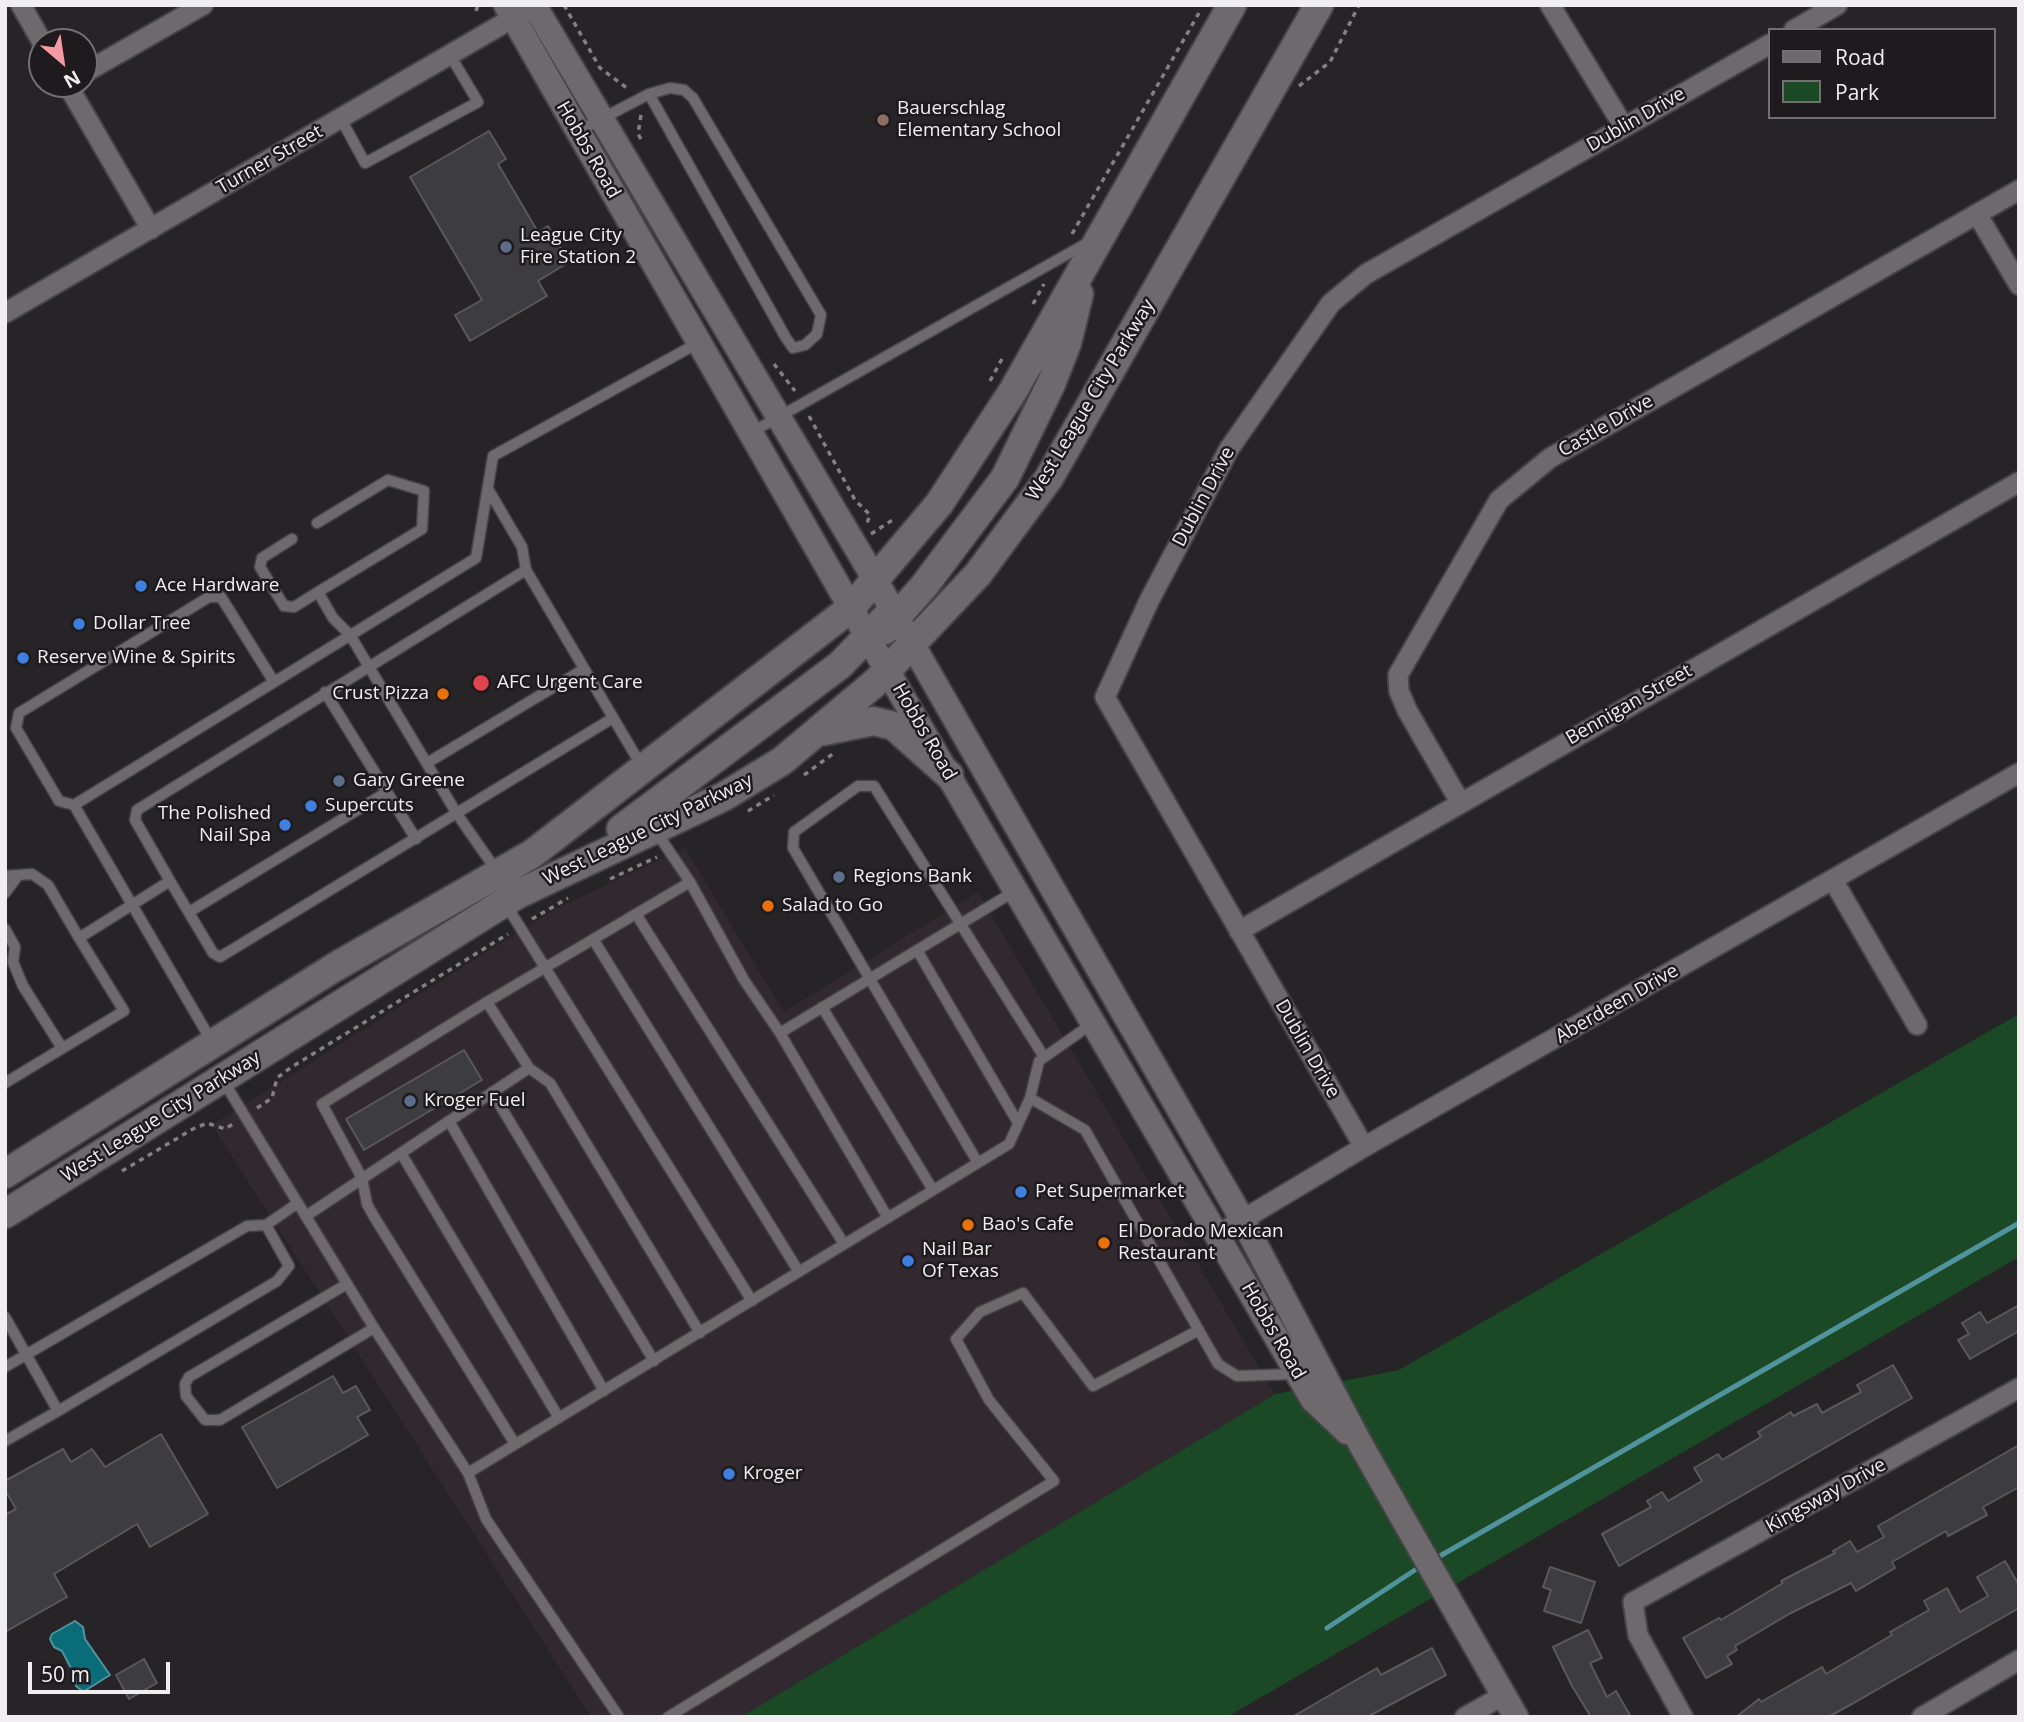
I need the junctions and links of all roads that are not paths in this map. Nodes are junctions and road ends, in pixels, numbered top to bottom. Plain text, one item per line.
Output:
1 (21, 5) edge
2 (203, 5) edge
3 (534, 5) edge
4 (1232, 5) edge
5 (1319, 5) edge
6 (1550, 5) edge
7 (1837, 5) edge
8 (509, 12) edge
9 (34, 28) edge
10 (1797, 28) edge
11 (1769, 45) edge
12 (450, 55) junction
13 (98, 65) edge
14 (649, 94) junction
15 (75, 98) edge
16 (601, 118) junction
17 (341, 119) junction
18 (1624, 127) junction
19 (578, 131) junction
20 (2019, 190) edge
21 (1977, 214) junction
22 (151, 229) junction
23 (1098, 241) junction
24 (2019, 285) edge
25 (5, 313) edge
26 (699, 342) junction
27 (778, 417) junction
28 (750, 433) junction
29 (2019, 482) edge
30 (488, 489) junction
31 (317, 523) dead end
32 (292, 538) dead end
33 (526, 570) junction
34 (876, 581) junction
35 (318, 592) junction
36 (851, 608) junction
37 (895, 614) junction
38 (350, 635) junction
39 (870, 640) junction
40 (912, 644) junction
41 (369, 665) junction
42 (584, 669) junction
43 (888, 671) junction
44 (274, 682) junction
45 (325, 692) junction
46 (613, 718) junction
47 (818, 733) junction
48 (427, 763) junction
49 (643, 769) junction
50 (2019, 773) edge
51 (948, 775) junction
52 (387, 792) junction
53 (1460, 802) junction
54 (74, 806) junction
55 (457, 814) junction
56 (654, 828) junction
57 (416, 839) junction
58 (499, 873) junction
59 (5, 876) edge
60 (17, 877) junction
61 (1833, 880) junction
62 (170, 881) junction
63 (690, 882) junction
64 (1016, 890) junction
65 (5, 893) edge
66 (511, 899) junction
67 (132, 906) junction
68 (189, 912) junction
69 (636, 914) junction
70 (961, 923) junction
71 (5, 929) edge
72 (1239, 930) junction
73 (79, 938) junction
74 (593, 940) junction
75 (917, 950) junction
76 (9, 960) edge
77 (545, 967) junction
78 (869, 979) junction
79 (487, 1002) junction
80 (822, 1007) junction
81 (1093, 1023) junction
82 (1917, 1025) dead end
83 (780, 1033) junction
84 (213, 1044) junction
85 (62, 1048) junction
86 (1044, 1057) junction
87 (529, 1068) junction
88 (223, 1079) junction
89 (5, 1083) edge
90 (492, 1092) junction
91 (1030, 1098) junction
92 (449, 1121) junction
93 (1018, 1123) junction
94 (1364, 1147) junction
95 (401, 1153) junction
96 (978, 1163) junction
97 (5, 1174) edge
98 (362, 1178) junction
99 (933, 1190) junction
100 (298, 1203) junction
101 (5, 1213) edge
102 (306, 1216) junction
103 (888, 1218) junction
104 (1242, 1219) junction
105 (266, 1225) junction
106 (1217, 1235) junction
107 (845, 1244) junction
108 (799, 1272) junction
109 (347, 1284) junction
110 (752, 1301) junction
111 (5, 1317) edge
112 (374, 1328) junction
113 (1199, 1330) junction
114 (700, 1333) junction
115 (26, 1355) junction
116 (654, 1361) junction
117 (5, 1367) edge
118 (1298, 1374) junction
119 (2019, 1388) edge
120 (604, 1391) junction
121 (58, 1411) junction
122 (559, 1418) junction
123 (5, 1441) edge
124 (515, 1444) junction
125 (1361, 1445) junction
126 (468, 1473) junction
127 (2019, 1660) edge
128 (1503, 1695) junction
129 (619, 1717) edge
130 (668, 1717) edge
131 (1465, 1717) edge
132 (1516, 1717) edge
133 (1683, 1717) edge
134 (1922, 1717) edge

1 - 9 street
2 - 13 street
3 - 8 street, Turner Street
3 - 16 street, Hobbs Road
4 - 23 main road, West League City Parkway
5 - 40 main road, West League City Parkway
6 - 18 street
7 - 10 street
8 - 12 street, Turner Street
8 - 19 street, Hobbs Road
11 - 18 street, Dublin Drive
12 - 17 street, Turner Street
12 - 17 lane
14 - 14 lane
14 - 16 lane
15 - 22 street
16 - 19 lane
16 - 27 street, Hobbs Road
17 - 22 street, Turner Street
18 - 72 street, Dublin Drive
19 - 26 street, Hobbs Road
20 - 21 street, Castle Drive
21 - 24 street
21 - 53 street, Castle Drive
22 - 25 street, Turner Street
23 - 27 lane
23 - 34 main road, West League City Parkway
23 - 37 main road
26 - 28 street, Hobbs Road
26 - 30 lane
27 - 28 lane
27 - 34 street, Hobbs Road
28 - 36 street, Hobbs Road
29 - 53 street, Bennigan Street
30 - 33 lane
30 - 38 lane
31 - 35 lane
32 - 35 lane
33 - 41 lane
33 - 42 lane
34 - 36 main road, West League City Parkway
34 - 37 street, Hobbs Road
35 - 38 lane
36 - 39 street, Hobbs Road
36 - 49 main road, West League City Parkway
37 - 39 main road
37 - 40 street, Hobbs Road
38 - 41 lane
38 - 44 lane
39 - 43 street, Hobbs Road
39 - 66 main road
40 - 43 main road, West League City Parkway
40 - 104 street, Hobbs Road
41 - 45 lane
41 - 48 lane
42 - 46 lane
42 - 48 lane
43 - 47 main road, West League City Parkway
43 - 51 street, Hobbs Road
44 - 54 lane
44 - 54 lane
45 - 52 lane
45 - 62 lane
46 - 49 lane
46 - 55 lane
47 - 51 main road
47 - 56 main road, West League City Parkway
48 - 55 lane
49 - 58 main road, West League City Parkway
50 - 61 street, Aberdeen Drive
51 - 64 street, Hobbs Road
52 - 57 lane
52 - 68 lane
53 - 72 street, Bennigan Street
54 - 67 lane
55 - 57 lane
55 - 58 lane
56 - 63 lane
56 - 66 main road, West League City Parkway
57 - 68 lane
58 - 84 main road, West League City Parkway
59 - 60 lane
60 - 65 lane
60 - 73 lane
61 - 82 street
61 - 94 street, Aberdeen Drive
62 - 67 lane
62 - 68 lane
63 - 69 lane
63 - 83 lane
64 - 70 lane
64 - 81 street, Hobbs Road
66 - 77 lane
66 - 88 main road, West League City Parkway
67 - 73 lane
67 - 84 lane
69 - 74 lane
69 - 107 lane
70 - 75 lane
70 - 78 lane
70 - 86 lane
71 - 76 lane
72 - 94 street, Dublin Drive
73 - 85 lane
74 - 77 lane
74 - 108 lane
75 - 78 lane
75 - 93 lane
76 - 85 lane
77 - 79 lane
77 - 110 lane
78 - 80 lane
78 - 96 lane
79 - 87 lane
79 - 98 lane
80 - 83 lane
80 - 99 lane
81 - 86 lane
81 - 106 street, Hobbs Road
83 - 103 lane
84 - 88 main road
84 - 97 main road, West League City Parkway
85 - 89 lane
86 - 91 lane
87 - 90 lane
87 - 114 lane
88 - 100 lane
88 - 101 main road, West League City Parkway
90 - 92 lane
90 - 116 lane
91 - 93 lane
91 - 113 lane
92 - 95 lane
92 - 120 lane
93 - 96 lane
94 - 104 street, Aberdeen Drive
95 - 98 lane
95 - 122 lane
96 - 99 lane
98 - 102 lane
98 - 124 lane
99 - 103 lane
100 - 102 lane
100 - 105 lane
102 - 109 lane
103 - 107 lane
104 - 106 street, Aberdeen Drive
104 - 125 street, Hobbs Road
105 - 115 lane
105 - 121 lane
106 - 118 street, Hobbs Road
107 - 108 lane
108 - 110 lane
109 - 112 lane
109 - 112 lane
110 - 114 lane
111 - 115 lane
112 - 126 lane
113 - 118 lane
113 - 130 lane
114 - 116 lane
115 - 117 lane
115 - 121 lane
116 - 120 lane
118 - 125 street, Hobbs Road
119 - 133 street, Kingsway Drive
120 - 122 lane
121 - 123 lane
122 - 124 lane
124 - 126 lane
125 - 128 street, Hobbs Road
126 - 129 lane
127 - 134 street
128 - 131 street
128 - 132 street, Hobbs Road

